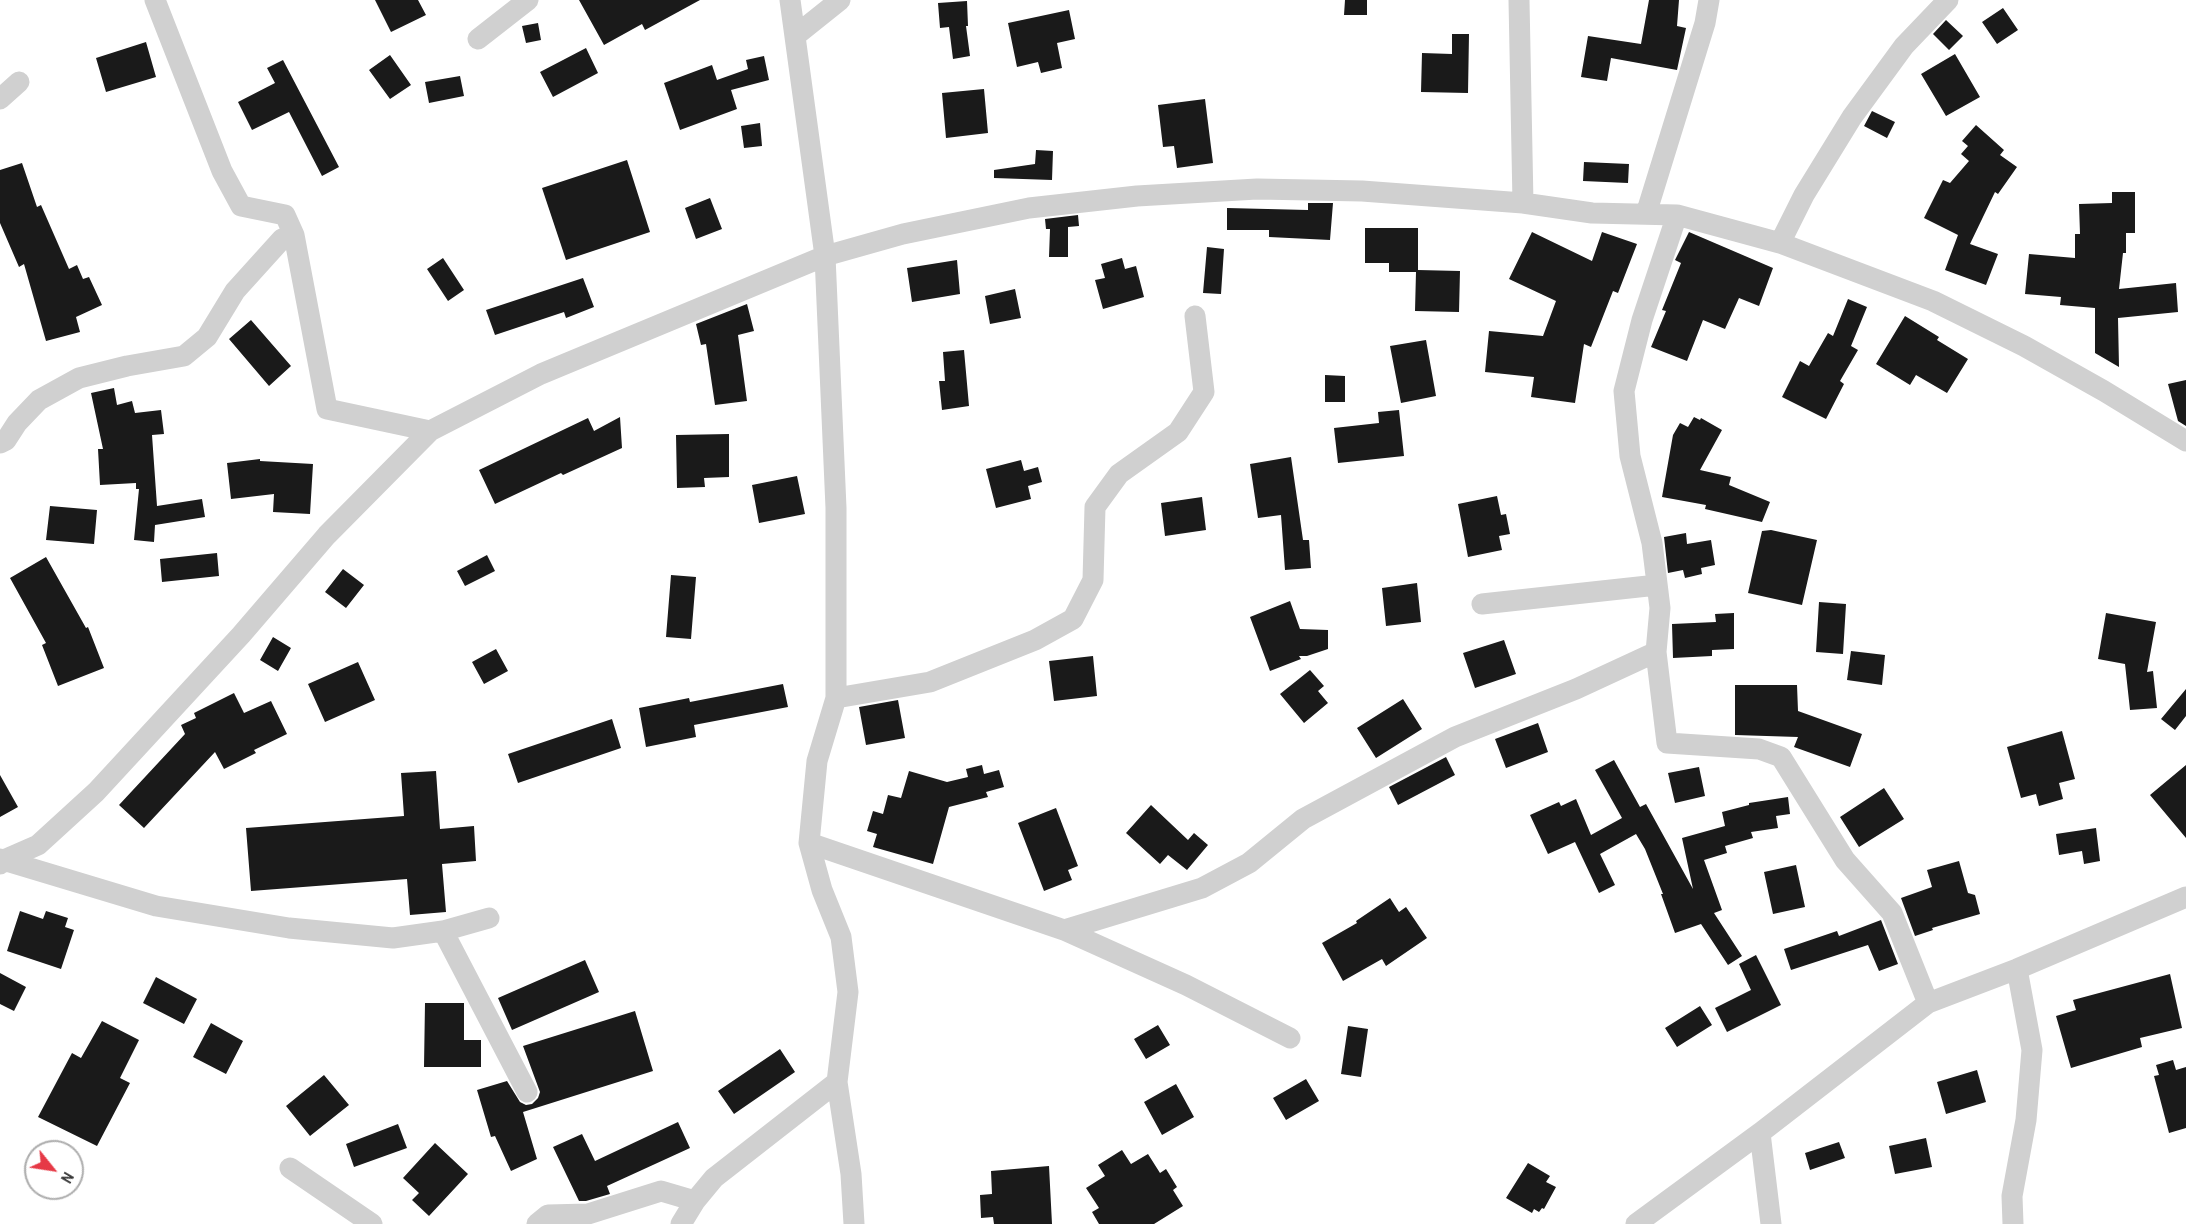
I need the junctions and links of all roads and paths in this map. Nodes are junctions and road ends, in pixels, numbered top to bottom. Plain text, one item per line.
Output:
1 (155, 0) edge
2 (528, 0) edge
3 (790, 0) edge
4 (840, 0) edge
5 (1519, 0) edge
6 (1709, 0) edge
7 (1948, 0) edge
8 (795, 36) junction
9 (478, 39) dead end
10 (19, 82) dead end
11 (0, 99) edge
12 (1523, 203) junction
13 (1646, 214) junction
14 (1677, 215) junction
15 (294, 236) junction
16 (1780, 243) junction
17 (825, 256) junction
18 (1195, 316) dead end
19 (430, 431) junction
20 (2186, 441) edge
21 (0, 443) edge
22 (1657, 585) junction
23 (1482, 604) dead end
24 (1656, 652) junction
25 (836, 698) junction
26 (809, 843) junction
27 (2, 861) edge
28 (2186, 897) edge
29 (489, 918) dead end
30 (1064, 930) junction
31 (443, 931) junction
32 (2017, 969) junction
33 (1928, 1003) junction
34 (1290, 1038) dead end
35 (837, 1082) junction
36 (527, 1092) dead end
37 (1760, 1133) junction
38 (290, 1168) dead end
39 (694, 1201) junction
40 (372, 1224) edge
41 (537, 1224) edge
42 (681, 1224) edge
43 (854, 1224) edge
44 (1636, 1224) edge
45 (1771, 1224) edge
46 (2013, 1224) edge

1 - 15 street
2 - 9 street
3 - 8 street
4 - 8 street
5 - 12 street
6 - 13 street
7 - 16 street
8 - 17 street
10 - 11 street
12 - 13 street
12 - 17 street
13 - 14 street
14 - 16 street
14 - 22 street
15 - 19 street
15 - 21 street
16 - 20 street
17 - 19 street
17 - 25 street
18 - 25 street
19 - 27 street
22 - 23 street
22 - 24 street
24 - 30 street
24 - 33 street
25 - 26 street
26 - 30 street
26 - 35 street
27 - 31 street
28 - 32 street
29 - 31 street
30 - 34 street
31 - 36 street
32 - 33 street
32 - 46 street
33 - 37 street
35 - 39 street
35 - 43 street
37 - 44 street
37 - 45 street
38 - 40 street
39 - 41 street
39 - 42 street

